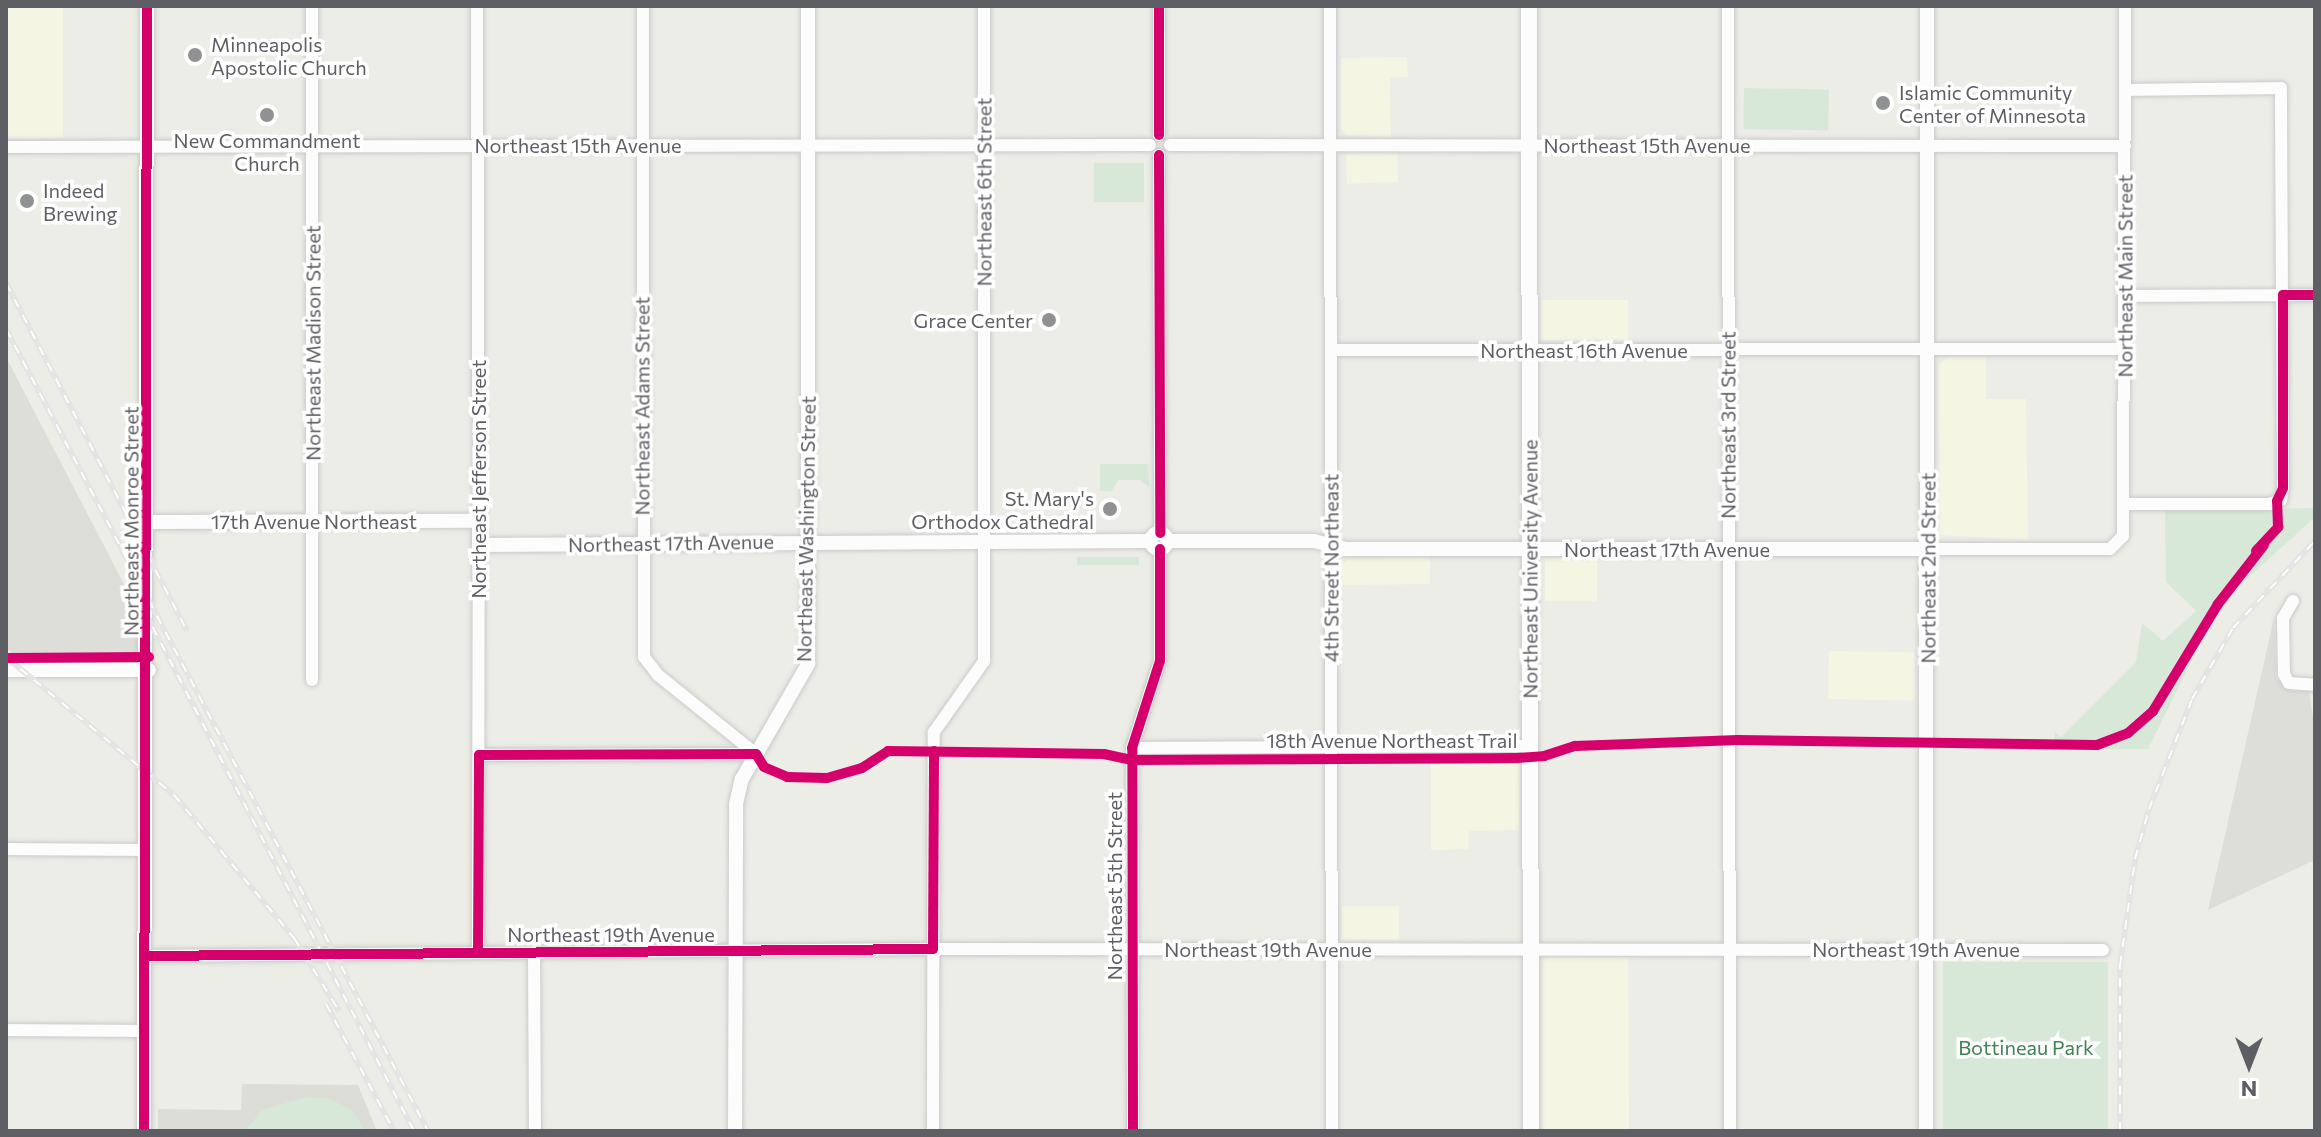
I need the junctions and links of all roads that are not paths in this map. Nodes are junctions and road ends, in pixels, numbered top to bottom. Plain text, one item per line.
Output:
1 (147, 6) edge
2 (312, 6) edge
3 (477, 6) edge
4 (643, 6) edge
5 (808, 6) edge
6 (984, 6) edge
7 (1159, 6) edge
8 (1330, 6) edge
9 (1529, 6) edge
10 (1728, 6) edge
11 (1927, 6) edge
12 (2125, 6) edge
13 (2126, 90) junction
14 (1727, 144) junction
15 (148, 145) junction
16 (642, 145) junction
17 (808, 145) junction
18 (984, 145) junction
19 (1156, 145) junction
20 (1332, 145) junction
21 (1529, 145) junction
22 (312, 146) junction
23 (477, 146) junction
24 (1926, 146) junction
25 (2125, 146) junction
26 (6, 147) edge
27 (2283, 295) junction
28 (2315, 295) edge
29 (2126, 296) junction
30 (2125, 349) junction
31 (1331, 350) junction
32 (1530, 350) junction
33 (1728, 350) junction
34 (1928, 350) junction
35 (2125, 504) junction
36 (314, 521) junction
37 (479, 521) junction
38 (149, 522) junction
39 (642, 541) junction
40 (1160, 541) junction
41 (808, 542) junction
42 (984, 542) junction
43 (2119, 544) joint
44 (479, 545) junction
45 (1331, 546) junction
46 (1729, 549) junction
47 (1927, 549) junction
48 (1530, 550) junction
49 (2293, 601) dead end
50 (6, 670) edge
51 (149, 670) junction
52 (312, 680) dead end
53 (2315, 685) edge
54 (1331, 746) junction
55 (1530, 746) junction
56 (1132, 748) junction
57 (756, 754) junction
58 (479, 755) junction
59 (6, 849) edge
60 (144, 850) junction
61 (933, 949) junction
62 (1332, 949) junction
63 (1531, 949) junction
64 (1729, 949) junction
65 (1927, 949) junction
66 (1131, 950) junction
67 (2103, 950) dead end
68 (735, 951) junction
69 (534, 952) junction
70 (478, 953) junction
71 (144, 956) junction
72 (6, 1030) edge
73 (144, 1031) junction
74 (144, 1131) edge
75 (535, 1131) edge
76 (735, 1131) edge
77 (933, 1131) edge
78 (1133, 1131) edge
79 (1332, 1131) edge
80 (1531, 1131) edge
81 (1730, 1131) edge
82 (1926, 1131) edge

1 - 15 street, Northeast Monroe Street
2 - 22 street, Northeast Madison Street
3 - 23 street, Northeast Jefferson Street
4 - 16 street, Northeast Adams Street
5 - 17 street, Northeast Washington Street
6 - 18 street, Northeast 6th Street
7 - 19 street, Northeast 5th Street
8 - 20 street, 4th Street Northeast
9 - 21 main road, Northeast University Avenue
10 - 14 street, Northeast 3rd Street
11 - 24 street, Northeast 2nd Street
12 - 13 street, Northeast Main Street
13 - 25 street, Northeast Main Street
13 - 27 street
14 - 21 street, Northeast 15th Avenue
14 - 24 street, Northeast 15th Avenue
14 - 33 street, Northeast 3rd Street
15 - 22 street, Northeast 15th Avenue
15 - 26 street, Northeast 15th Avenue
15 - 38 street, Northeast Monroe Street
16 - 17 street, Northeast 15th Avenue
16 - 23 street, Northeast 15th Avenue
16 - 39 street, Northeast Adams Street
17 - 18 street, Northeast 15th Avenue
17 - 41 street, Northeast Washington Street
18 - 19 street, Northeast 15th Avenue
18 - 42 street, Northeast 6th Street
19 - 20 street, Northeast 15th Avenue
19 - 40 street, Northeast 5th Street
20 - 21 street, Northeast 15th Avenue
20 - 31 street, 4th Street Northeast
21 - 32 main road, Northeast University Avenue
22 - 23 street, Northeast 15th Avenue
22 - 36 street, Northeast Madison Street
23 - 37 street, Northeast Jefferson Street
24 - 25 street, Northeast 15th Avenue
24 - 34 street, Northeast 2nd Street
25 - 29 street, Northeast Main Street
27 - 28 street
27 - 29 street
27 - 35 street
29 - 30 street, Northeast Main Street
30 - 34 street, Northeast 16th Avenue
30 - 35 street, Northeast Main Street
31 - 32 street, Northeast 16th Avenue
31 - 45 street, 4th Street Northeast
32 - 33 street, Northeast 16th Avenue
32 - 48 main road, Northeast University Avenue
33 - 34 street, Northeast 16th Avenue
33 - 46 street, Northeast 3rd Street
34 - 47 street, Northeast 2nd Street
35 - 43 street, Northeast Main Street
36 - 37 street, 17th Avenue Northeast
36 - 38 street, 17th Avenue Northeast
36 - 52 street, Northeast Madison Street
37 - 44 street, Northeast Jefferson Street
38 - 51 street, Northeast Monroe Street
39 - 41 street, Northeast 17th Avenue
39 - 44 street, Northeast 17th Avenue
39 - 57 street, Northeast Adams Street
40 - 42 street, Northeast 17th Avenue
40 - 45 street, Northeast 17th Avenue
40 - 56 street, Northeast 5th Street
41 - 42 street, Northeast 17th Avenue
41 - 57 street, Northeast Washington Street
42 - 61 street, Northeast 6th Street
43 - 47 street, Northeast 17th Avenue
44 - 58 street, Northeast Jefferson Street
45 - 48 street, Northeast 17th Avenue
45 - 54 street, 4th Street Northeast
46 - 47 street, Northeast 17th Avenue
46 - 48 street, Northeast 17th Avenue
46 - 64 street, Northeast 3rd Street
47 - 65 street, Northeast 2nd Street
48 - 55 main road, Northeast University Avenue
49 - 53 street
50 - 51 street
51 - 60 street, Northeast Monroe Street
54 - 55 street
54 - 56 street
54 - 62 street, 4th Street Northeast
55 - 63 main road, Northeast University Avenue
56 - 66 street, Northeast 5th Street
57 - 58 street
57 - 68 street, Northeast Washington Street
58 - 70 street, Northeast Jefferson Street
59 - 60 street
60 - 71 street, Northeast Monroe Street
61 - 66 street, Northeast 19th Avenue
61 - 68 street, Northeast 19th Avenue
61 - 77 street, Northeast 6th Street
62 - 63 street, Northeast 19th Avenue
62 - 66 street, Northeast 19th Avenue
62 - 79 street, 4th Street Northeast
63 - 64 street, Northeast 19th Avenue
63 - 80 main road, Northeast University Avenue
64 - 65 street, Northeast 19th Avenue
64 - 81 street, Northeast 3rd Street
65 - 67 street, Northeast 19th Avenue
65 - 82 street, Northeast 2nd Street
66 - 78 street, Northeast 5th Street
68 - 69 street, Northeast 19th Avenue
68 - 76 street, Northeast Washington Street
69 - 70 street, Northeast 19th Avenue
69 - 75 street
70 - 71 street, Northeast 19th Avenue
71 - 73 street, Northeast Monroe Street
72 - 73 street
73 - 74 street, Northeast Monroe Street

